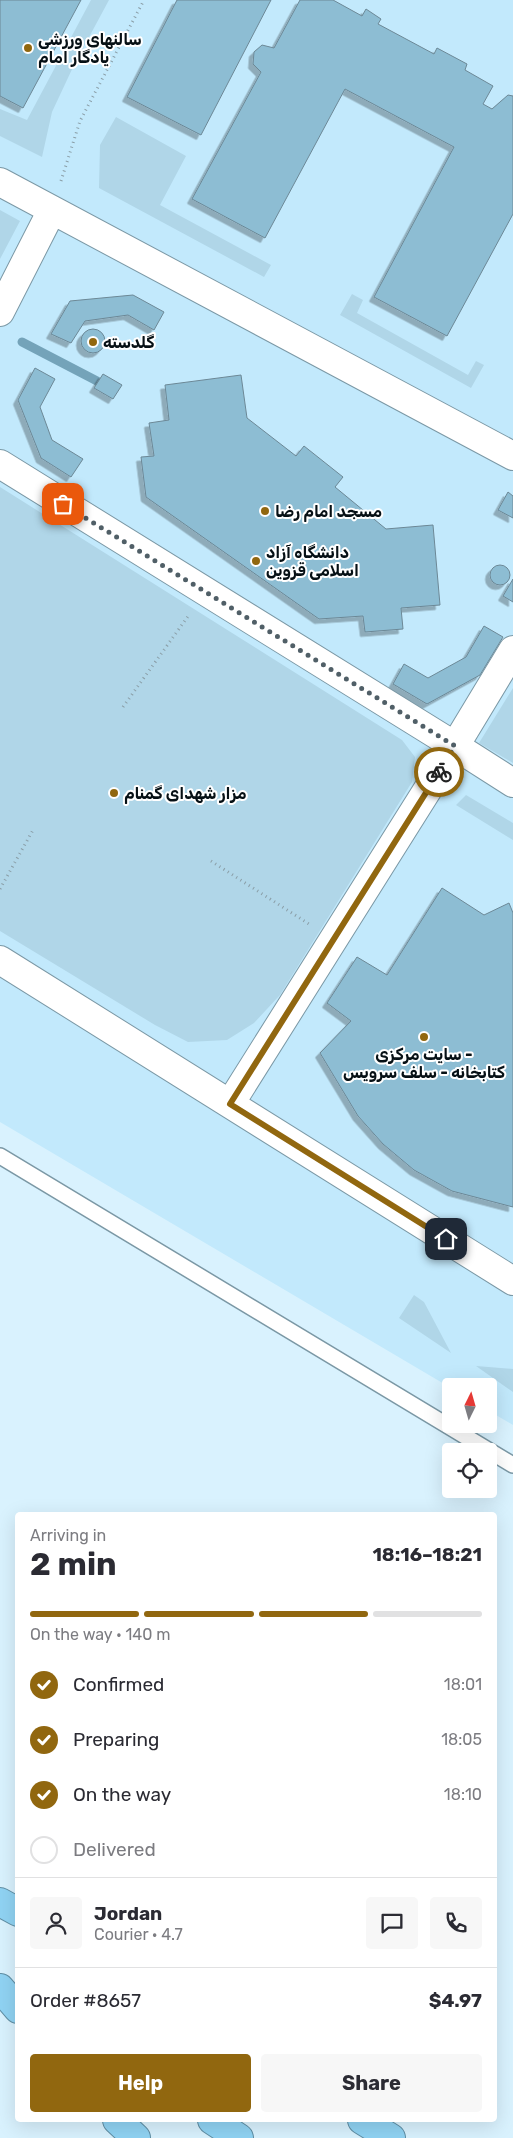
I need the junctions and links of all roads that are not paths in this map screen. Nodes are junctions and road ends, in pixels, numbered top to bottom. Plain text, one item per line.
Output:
1 (0, 182) edge
2 (52, 210) junction
3 (0, 312) edge
4 (513, 456) edge
5 (0, 464) edge
6 (513, 650) edge
7 (455, 746) junction
8 (513, 783) edge
9 (0, 960) edge
10 (230, 1104) junction
11 (0, 1156) edge
12 (513, 1281) edge
13 (513, 1466) edge
14 (0, 1902) edge
15 (15, 1910) edge
16 (0, 1987) edge
17 (15, 1994) edge
18 (15, 2004) edge
19 (119, 2122) edge
20 (215, 2122) edge
21 (365, 2122) edge
22 (136, 2138) edge
23 (239, 2138) edge
24 (391, 2138) edge

1 - 2 street
2 - 3 street
2 - 4 street
5 - 7 street
6 - 7 street
7 - 8 street
7 - 10 street
9 - 10 street
10 - 12 street
11 - 13 lane
14 - 15 highway
16 - 17 highway
16 - 18 highway
19 - 22 highway
20 - 23 highway
21 - 24 highway

